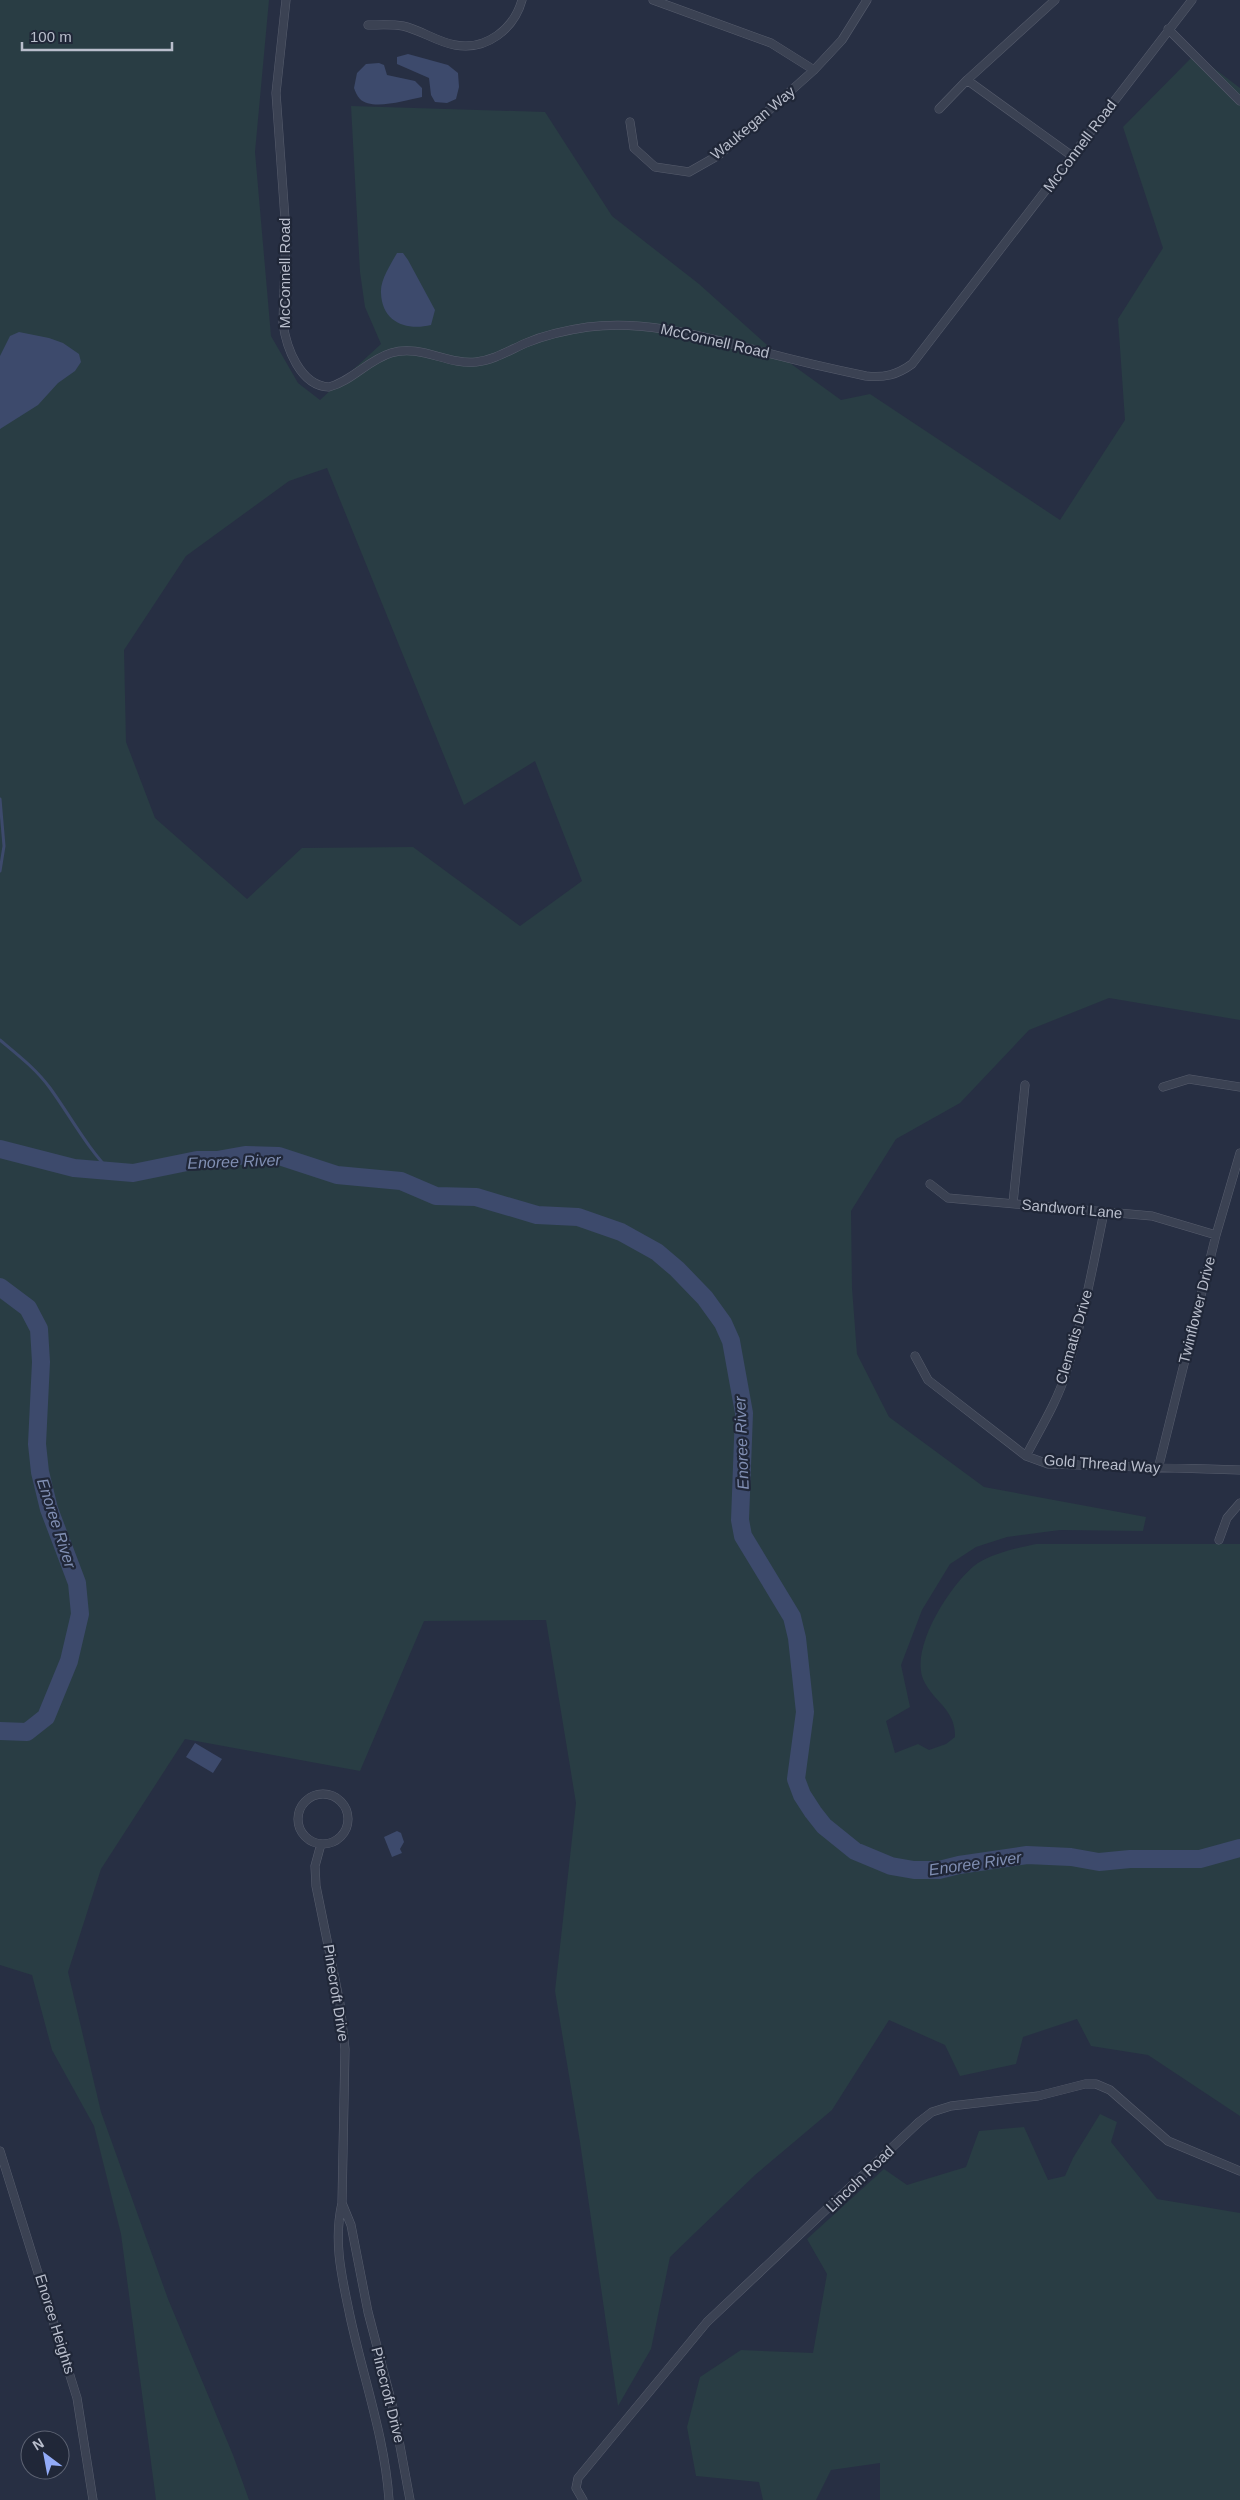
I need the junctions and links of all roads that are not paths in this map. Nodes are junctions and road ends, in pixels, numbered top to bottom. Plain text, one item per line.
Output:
1 (286, 0) edge
2 (522, 0) edge
3 (653, 0) edge
4 (866, 0) edge
5 (1055, 0) edge
6 (1192, 0) edge
7 (368, 25) dead end
8 (1168, 29) junction
9 (814, 70) junction
10 (967, 80) junction
11 (1240, 101) edge
12 (939, 109) dead end
13 (630, 122) dead end
14 (1072, 156) junction
15 (1025, 1084) dead end
16 (1163, 1087) dead end
17 (1240, 1087) edge
18 (1240, 1152) edge
19 (930, 1184) dead end
20 (1013, 1203) junction
21 (1104, 1212) junction
22 (1216, 1235) junction
23 (916, 1356) dead end
24 (1026, 1456) junction
25 (1158, 1469) junction
26 (1240, 1470) edge
27 (1240, 1503) edge
28 (1219, 1540) dead end
29 (321, 1844) junction
30 (0, 2151) edge
31 (1240, 2171) edge
32 (342, 2203) junction
33 (93, 2500) edge
34 (389, 2500) edge
35 (410, 2500) edge
36 (583, 2500) edge

1 - 14 street, McConnell Road
2 - 7 street
3 - 9 street
4 - 9 street, Waukegan Way
5 - 10 street
6 - 8 street, McConnell Road
8 - 11 street
8 - 14 street, McConnell Road
9 - 13 street, Waukegan Way
10 - 12 street
10 - 14 street
15 - 20 street
16 - 17 street
18 - 22 street, Twinflower Drive
19 - 20 street, Sandwort Lane
20 - 21 street, Sandwort Lane
21 - 22 street, Sandwort Lane
21 - 24 street, Clematis Drive
22 - 25 street, Twinflower Drive
23 - 24 street, Gold Thread Way
24 - 25 street, Gold Thread Way
25 - 26 street, Gold Thread Way
27 - 28 street
29 - 29 street
29 - 32 street, Pinecroft Drive
30 - 33 street, Enoree Heights
31 - 36 street, Lincoln Road
32 - 34 street, Pinecroft Drive
32 - 35 street, Pinecroft Drive

